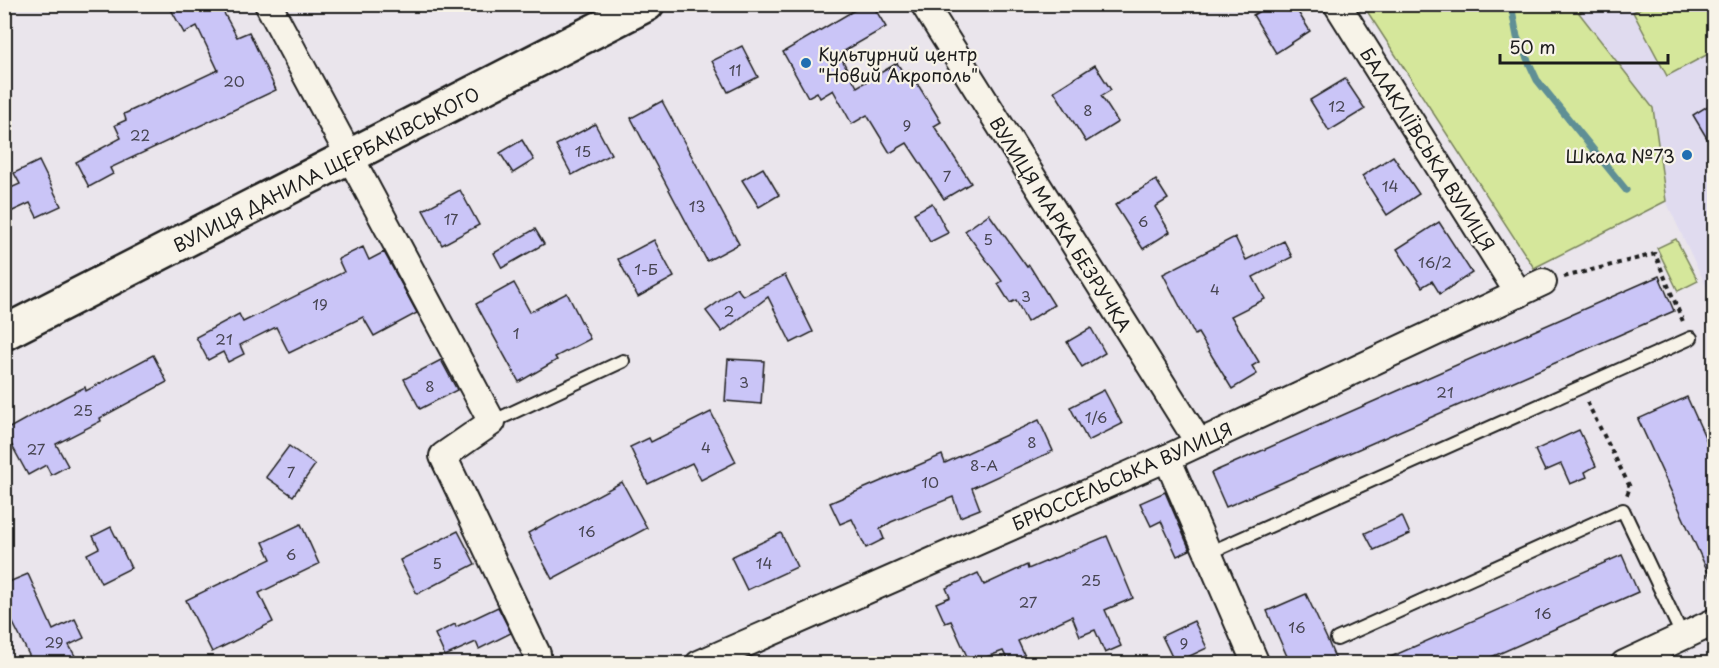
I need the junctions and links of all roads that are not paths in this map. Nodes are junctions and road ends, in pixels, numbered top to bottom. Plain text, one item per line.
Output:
1 (268, 4) edge
2 (647, 4) edge
3 (924, 4) edge
4 (1337, 4) edge
5 (349, 156) junction
6 (1543, 282) road end
7 (1519, 294) junction
8 (4, 333) edge
9 (1690, 338) road end
10 (622, 361) dead end
11 (492, 422) junction
12 (1199, 443) junction
13 (1167, 458) junction
14 (1209, 553) junction
15 (1714, 622) edge
16 (1683, 637) junction
17 (1337, 639) dead end
18 (537, 654) dead end
19 (699, 663) edge
20 (1256, 663) edge
21 (1624, 663) edge

1 - 5 street
2 - 5 main road, ВУЛИЦЯ ДАНИЛА ЩЕРБАКІВСЬКОГО
3 - 12 street, ВУЛИЦЯ МАРКА БЕЗРУЧКА
4 - 7 street, БАЛАКЛІЇВСЬКА ВУЛИЦЯ
5 - 8 main road, ВУЛИЦЯ ДАНИЛА ЩЕРБАКІВСЬКОГО
5 - 11 street
6 - 7 street, БРЮССЕЛЬСЬКА ВУЛИЦЯ
7 - 12 street, БРЮССЕЛЬСЬКА ВУЛИЦЯ
9 - 14 lane
10 - 11 lane
11 - 18 street
12 - 13 street, БРЮССЕЛЬСЬКА ВУЛИЦЯ
13 - 14 street
13 - 19 street, БРЮССЕЛЬСЬКА ВУЛИЦЯ
14 - 20 street
15 - 16 street
16 - 17 lane
16 - 21 street

